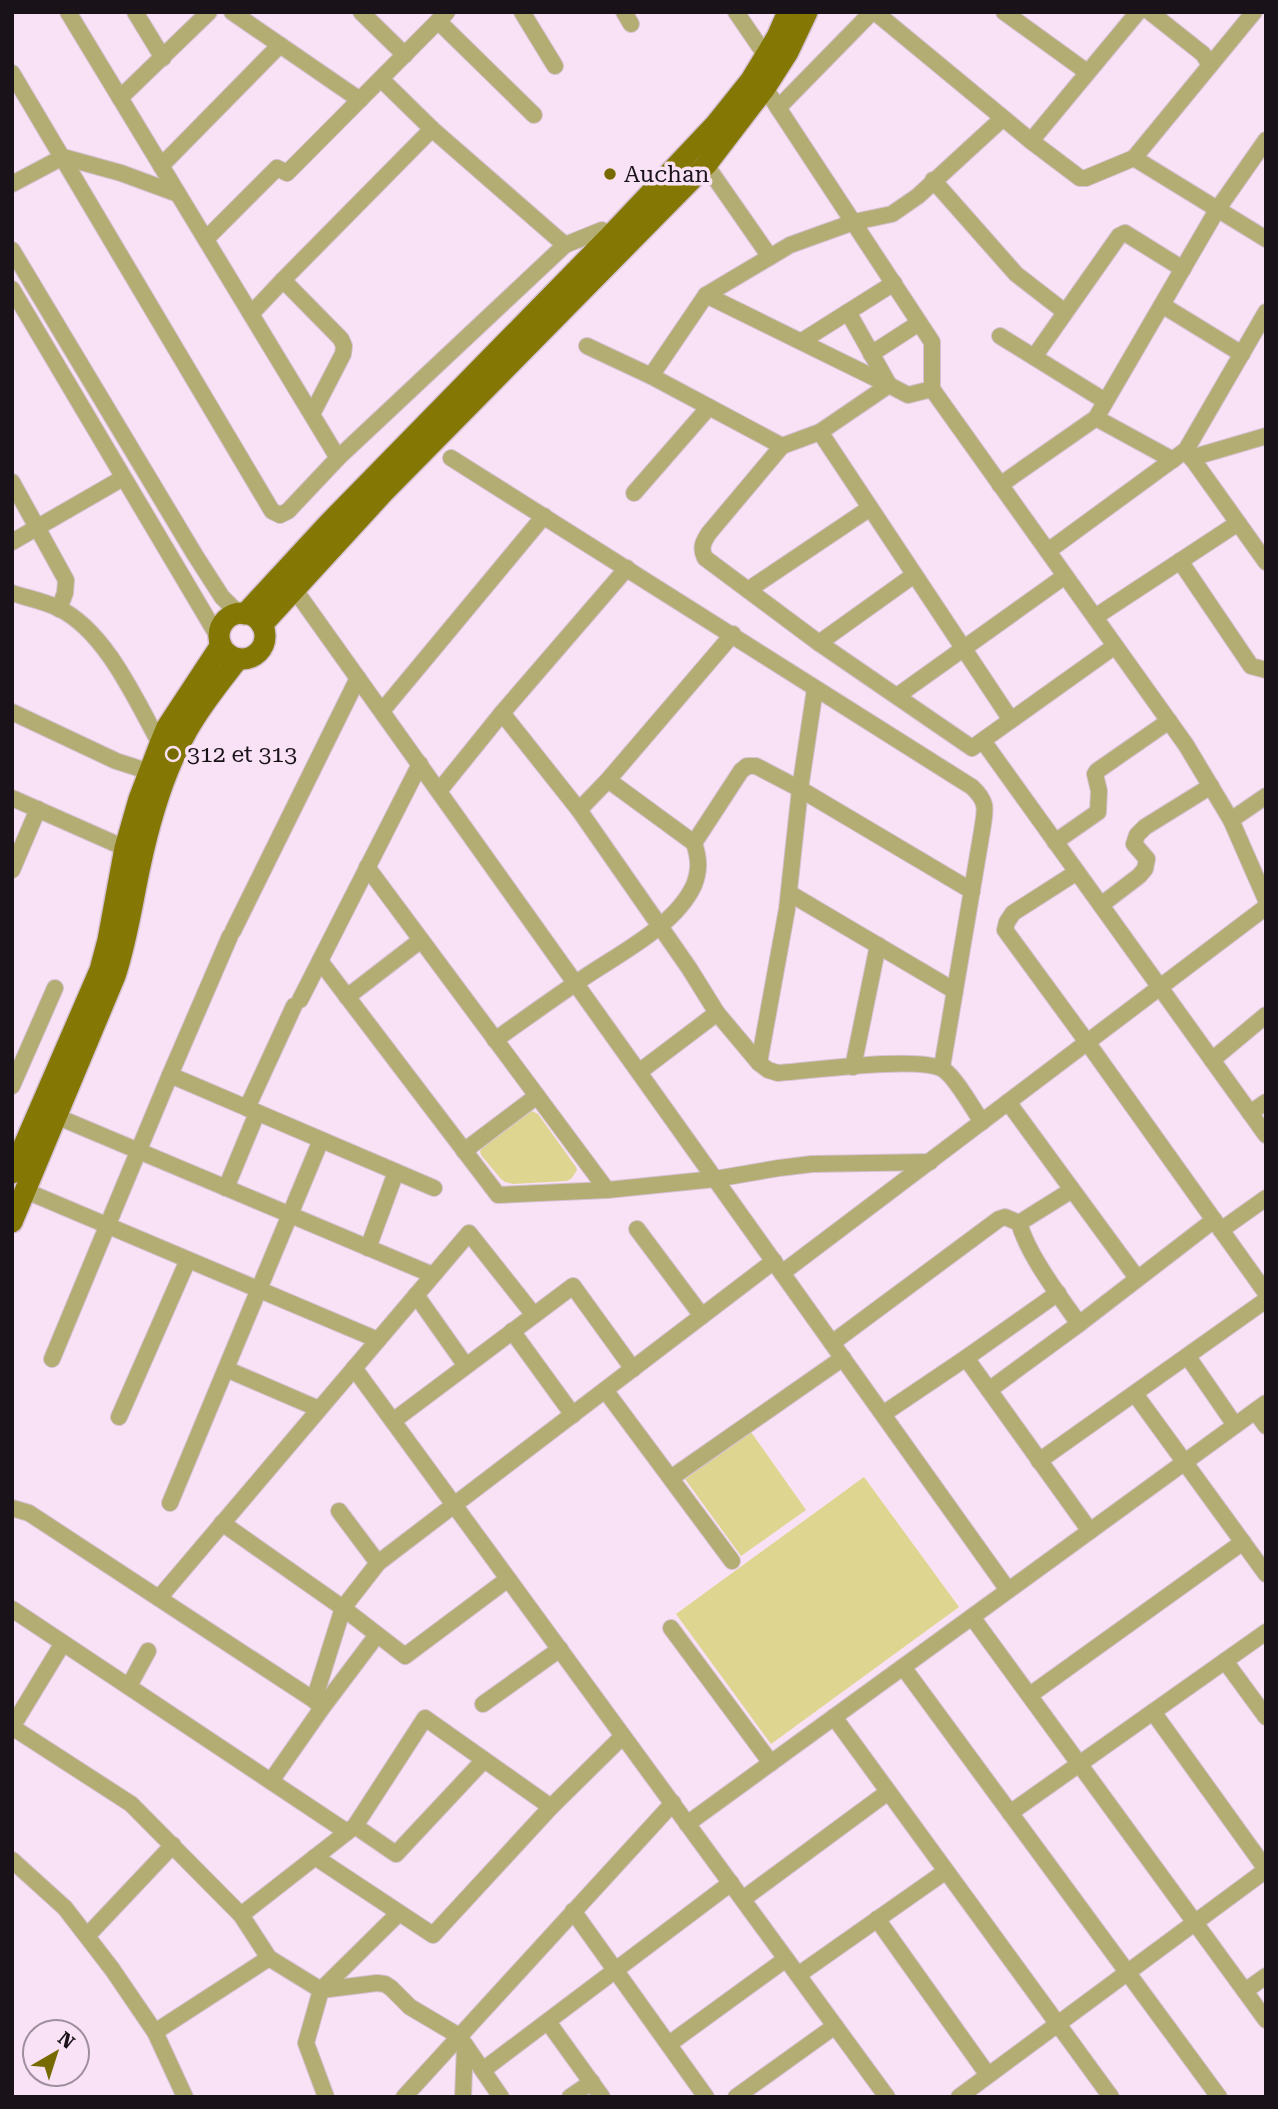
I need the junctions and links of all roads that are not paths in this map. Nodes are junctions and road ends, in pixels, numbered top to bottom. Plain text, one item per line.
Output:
1 (68, 12) edge
2 (135, 12) edge
3 (209, 12) edge
4 (232, 12) edge
5 (361, 12) edge
6 (522, 12) edge
7 (736, 12) edge
8 (788, 12) edge
9 (807, 12) edge
10 (873, 12) edge
11 (1004, 12) edge
12 (1138, 12) edge
13 (1150, 12) edge
14 (1254, 12) edge
15 (442, 17) edge
16 (280, 45) junction
17 (405, 55) junction
18 (765, 57) junction
19 (163, 58) junction
20 (1210, 65) junction
21 (555, 66) dead end
22 (1087, 72) junction
23 (381, 79) junction
24 (15, 82) edge
25 (765, 88) junction
26 (120, 98) junction
27 (360, 100) junction
28 (778, 108) junction
29 (534, 116) dead end
30 (1003, 118) junction
31 (432, 129) junction
32 (1266, 140) edge
33 (1031, 141) junction
34 (63, 157) junction
35 (1135, 158) junction
36 (706, 165) junction
37 (161, 166) junction
38 (933, 180) junction
39 (12, 184) edge
40 (178, 194) junction
41 (1217, 210) junction
42 (854, 222) junction
43 (610, 236) junction
44 (206, 239) junction
45 (1266, 239) edge
46 (565, 245) junction
47 (12, 250) edge
48 (770, 257) junction
49 (1183, 269) junction
50 (283, 280) junction
51 (894, 283) junction
52 (12, 289) edge
53 (706, 295) junction
54 (1162, 305) junction
55 (848, 312) junction
56 (1065, 312) junction
57 (1266, 312) edge
58 (251, 314) junction
59 (919, 323) junction
60 (1000, 336) dead end
61 (802, 341) junction
62 (587, 346) dead end
63 (872, 354) junction
64 (1242, 354) junction
65 (1034, 357) junction
66 (651, 376) junction
67 (889, 385) junction
68 (932, 389) junction
69 (1105, 401) junction
70 (709, 407) junction
71 (312, 414) junction
72 (1096, 418) junction
73 (820, 432) junction
74 (1266, 436) edge
75 (782, 446) junction
76 (1183, 456) junction
77 (338, 458) junction
78 (451, 458) dead end
79 (123, 478) junction
80 (12, 482) edge
81 (1000, 485) junction
82 (634, 493) dead end
83 (870, 508) junction
84 (544, 516) junction
85 (1238, 523) junction
86 (38, 526) junction
87 (12, 542) edge
88 (1048, 551) junction
89 (1180, 561) junction
90 (1266, 562) edge
91 (627, 568) junction
92 (914, 575) junction
93 (1065, 576) junction
94 (295, 590) junction
95 (748, 590) junction
96 (12, 593) edge
97 (59, 608) junction
98 (1095, 617) junction
99 (249, 618) junction
100 (733, 634) junction
101 (221, 642) junction
102 (819, 643) junction
103 (1115, 646) junction
104 (964, 649) junction
105 (238, 659) junction
106 (1266, 670) edge
107 (358, 678) junction
108 (815, 689) junction
109 (897, 696) junction
110 (382, 710) junction
111 (12, 712) edge
112 (502, 713) junction
113 (1011, 720) junction
114 (1169, 721) junction
115 (983, 741) junction
116 (160, 744) junction
117 (420, 764) junction
118 (150, 772) junction
119 (608, 780) junction
120 (1211, 786) junction
121 (800, 789) junction
122 (439, 791) junction
123 (1266, 796) edge
124 (12, 798) edge
125 (38, 809) junction
126 (579, 810) junction
127 (1230, 820) junction
128 (1055, 842) junction
129 (694, 843) junction
130 (125, 848) junction
131 (367, 867) junction
132 (12, 870) edge
133 (1077, 872) junction
134 (972, 891) junction
135 (789, 893) junction
136 (1266, 900) edge
137 (1101, 905) junction
138 (1266, 907) edge
139 (661, 927) junction
140 (421, 940) junction
141 (878, 945) junction
142 (320, 961) junction
143 (576, 983) junction
144 (1160, 987) junction
145 (55, 988) dead end
146 (956, 990) junction
147 (347, 997) junction
148 (717, 1013) junction
149 (1266, 1015) edge
150 (495, 1040) junction
151 (1087, 1042) junction
152 (1212, 1060) junction
153 (759, 1063) junction
154 (853, 1067) junction
155 (942, 1068) junction
156 (639, 1072) junction
157 (170, 1075) junction
158 (12, 1086) edge
159 (537, 1096) junction
160 (1009, 1102) junction
161 (1266, 1102) edge
162 (252, 1111) junction
163 (1250, 1113) junction
164 (58, 1117) junction
165 (982, 1122) junction
166 (1266, 1135) edge
167 (321, 1140) junction
168 (464, 1150) junction
169 (138, 1151) junction
170 (930, 1162) junction
171 (13, 1167) edge
172 (396, 1172) junction
173 (715, 1179) junction
174 (226, 1188) junction
175 (434, 1188) dead end
176 (607, 1190) junction
177 (1072, 1190) junction
178 (26, 1191) junction
179 (1266, 1198) edge
180 (290, 1215) junction
181 (12, 1222) edge
182 (1019, 1223) junction
183 (1217, 1225) junction
184 (109, 1226) junction
185 (637, 1228) dead end
186 (368, 1248) junction
187 (188, 1260) junction
188 (778, 1267) junction
189 (433, 1275) junction
190 (1137, 1278) junction
191 (259, 1289) junction
192 (1058, 1293) junction
193 (1266, 1293) edge
194 (416, 1295) junction
195 (1266, 1300) edge
196 (534, 1315) junction
197 (702, 1316) junction
198 (1079, 1324) junction
199 (512, 1331) junction
200 (378, 1340) junction
201 (832, 1343) junction
202 (843, 1357) junction
203 (1188, 1357) junction
204 (52, 1359) dead end
205 (966, 1359) junction
206 (466, 1366) junction
207 (354, 1368) junction
208 (634, 1368) junction
209 (226, 1369) junction
210 (605, 1390) junction
211 (989, 1390) junction
212 (1135, 1394) junction
213 (1261, 1407) edge
214 (319, 1409) junction
215 (883, 1414) junction
216 (573, 1415) junction
217 (119, 1417) dead end
218 (393, 1420) junction
219 (1235, 1425) junction
220 (1266, 1426) edge
221 (1040, 1461) junction
222 (1185, 1462) junction
223 (671, 1478) junction
224 (170, 1503) dead end
225 (455, 1506) junction
226 (12, 1508) edge
227 (339, 1511) dead end
228 (222, 1523) junction
229 (1090, 1531) junction
230 (1243, 1542) junction
231 (732, 1562) dead end
232 (378, 1563) junction
233 (1266, 1574) edge
234 (508, 1579) junction
235 (1008, 1590) junction
236 (159, 1598) junction
237 (343, 1608) junction
238 (12, 1609) edge
239 (972, 1617) junction
240 (671, 1628) dead end
241 (1266, 1632) edge
242 (377, 1635) junction
243 (63, 1643) junction
244 (560, 1649) junction
245 (148, 1651) dead end
246 (1225, 1661) junction
247 (902, 1667) junction
248 (129, 1686) junction
249 (1030, 1696) junction
250 (318, 1704) junction
251 (483, 1704) dead end
252 (1153, 1712) junction
253 (834, 1717) junction
254 (1266, 1717) edge
255 (12, 1727) edge
256 (623, 1736) junction
257 (484, 1759) junction
258 (771, 1763) junction
259 (1079, 1764) junction
260 (271, 1781) junction
261 (888, 1792) junction
262 (673, 1803) junction
263 (551, 1807) junction
264 (1010, 1813) junction
265 (687, 1824) junction
266 (351, 1829) junction
267 (173, 1845) junction
268 (315, 1857) junction
269 (12, 1860) edge
270 (1266, 1870) edge
271 (946, 1871) junction
272 (731, 1883) junction
273 (743, 1899) junction
274 (573, 1911) junction
275 (399, 1913) junction
276 (241, 1915) junction
277 (877, 1919) junction
278 (1195, 1923) junction
279 (87, 1936) junction
280 (269, 1958) junction
281 (786, 1959) junction
282 (616, 1970) junction
283 (1127, 1973) junction
284 (798, 1975) junction
285 (1266, 1976) edge
286 (321, 1990) junction
287 (1245, 1991) junction
288 (1266, 2020) edge
289 (548, 2022) junction
290 (1058, 2024) junction
291 (835, 2026) junction
292 (155, 2032) junction
293 (462, 2040) junction
294 (669, 2044) junction
295 (483, 2070) junction
296 (988, 2075) junction
297 (592, 2082) junction
298 (1110, 2096) edge
299 (185, 2097) edge
300 (326, 2097) edge
301 (404, 2097) edge
302 (463, 2097) edge
303 (501, 2097) edge
304 (570, 2097) edge
305 (602, 2097) edge
306 (706, 2097) edge
307 (736, 2097) edge
308 (887, 2097) edge
309 (959, 2097) edge
310 (1219, 2097) edge

1 - 26 street
2 - 19 street
3 - 19 street
4 - 16 street
5 - 17 street
6 - 21 street
7 - 18 street
8 - 18 main road
9 - 25 main road
10 - 28 street
10 - 30 street
11 - 22 street
12 - 22 street
13 - 20 street
14 - 20 street
15 - 17 street
15 - 29 street
16 - 27 street
16 - 37 street
17 - 23 street
18 - 43 main road
19 - 26 street
20 - 35 street
22 - 33 street
23 - 27 street
23 - 31 street
24 - 34 street
25 - 28 street
25 - 36 main road
26 - 37 street
27 - 44 street
28 - 42 street
30 - 33 street
30 - 38 street
31 - 46 street
31 - 50 street
32 - 41 street
33 - 35 street
34 - 39 street
34 - 40 street
34 - 77 street
35 - 41 street
36 - 48 street
36 - 94 main road
37 - 40 street
38 - 42 street
38 - 56 street
40 - 44 street
41 - 45 street
41 - 49 street
42 - 48 street
42 - 51 street
43 - 46 street
43 - 99 main road
44 - 58 street
46 - 77 street
47 - 99 street
48 - 53 street
49 - 54 street
49 - 56 street
50 - 58 street
50 - 71 street
51 - 55 street
51 - 59 street
52 - 79 street
53 - 61 street
53 - 66 street
54 - 64 street
54 - 69 street
55 - 61 street
55 - 63 street
56 - 65 street
57 - 64 street
58 - 71 street
59 - 63 street
59 - 68 street
60 - 65 street
61 - 67 street
62 - 66 street
63 - 67 street
64 - 76 street
65 - 69 street
66 - 70 street
67 - 68 street
67 - 73 street
68 - 81 street
69 - 72 street
70 - 75 street
70 - 82 street
71 - 77 street
72 - 76 street
72 - 81 street
73 - 75 street
73 - 83 street
74 - 76 street
75 - 95 street
76 - 85 street
76 - 88 street
78 - 84 street
79 - 86 street
79 - 101 street
80 - 86 street
81 - 88 street
83 - 92 street
83 - 95 street
84 - 91 street
84 - 110 street
85 - 89 street
85 - 90 street
86 - 87 street
86 - 97 street
88 - 93 street
89 - 98 street
89 - 106 street
91 - 100 street
91 - 112 street
92 - 102 street
92 - 104 street
93 - 98 street
93 - 104 street
94 - 99 main road
94 - 107 street
95 - 102 street
96 - 97 street
97 - 116 street
98 - 103 street
99 - 101 main road
99 - 105 main road
100 - 108 street
100 - 119 street
101 - 105 main road
101 - 116 main road
102 - 109 street
103 - 113 street
103 - 114 street
104 - 109 street
104 - 113 street
105 - 164 main road
107 - 110 street
107 - 157 street
108 - 121 street
108 - 134 street
109 - 115 street
110 - 117 street
111 - 118 street
112 - 122 street
112 - 126 street
113 - 115 street
114 - 120 street
114 - 128 street
115 - 128 street
116 - 118 main road
117 - 122 street
117 - 131 street
118 - 130 main road
119 - 126 street
119 - 129 street
120 - 127 street
120 - 137 street
121 - 129 street
121 - 134 street
121 - 135 street
122 - 143 street
123 - 127 street
124 - 125 street
125 - 130 street
125 - 132 street
126 - 139 street
127 - 136 street
128 - 133 street
129 - 139 street
130 - 171 main road
131 - 140 street
131 - 142 street
133 - 137 street
133 - 151 street
134 - 146 street
135 - 141 street
135 - 153 street
137 - 144 street
138 - 144 street
139 - 143 street
139 - 148 street
140 - 147 street
140 - 150 street
141 - 146 street
141 - 154 street
142 - 147 street
142 - 162 street
143 - 150 street
143 - 156 street
144 - 151 street
144 - 152 street
145 - 158 street
146 - 155 street
147 - 168 street
148 - 153 street
148 - 156 street
149 - 152 street
150 - 159 street
151 - 160 street
151 - 183 street
152 - 163 street
153 - 154 street
154 - 155 street
155 - 165 street
156 - 173 street
157 - 162 street
157 - 169 street
159 - 168 street
159 - 176 street
160 - 165 street
160 - 177 street
161 - 163 street
162 - 167 street
162 - 174 street
163 - 166 street
164 - 169 street
164 - 178 main road
165 - 170 street
167 - 172 street
167 - 180 street
168 - 176 street
169 - 174 street
169 - 184 street
170 - 173 street
170 - 188 street
172 - 175 street
172 - 186 street
173 - 176 street
173 - 188 street
174 - 180 street
177 - 182 street
177 - 190 street
178 - 181 main road
178 - 184 street
179 - 183 street
180 - 186 street
180 - 191 street
182 - 192 street
182 - 201 street
183 - 190 street
183 - 193 street
184 - 187 street
184 - 204 street
185 - 197 street
186 - 189 street
187 - 191 street
187 - 217 street
188 - 197 street
188 - 201 street
189 - 194 street
189 - 196 street
190 - 198 street
191 - 200 street
191 - 209 street
192 - 198 street
192 - 205 street
194 - 200 street
194 - 206 street
195 - 203 street
196 - 199 street
196 - 208 street
197 - 208 street
198 - 211 street
199 - 206 street
199 - 216 street
200 - 207 street
201 - 202 street
202 - 215 street
202 - 223 street
203 - 212 street
203 - 219 street
205 - 211 street
205 - 215 street
206 - 218 street
207 - 214 street
207 - 218 street
208 - 210 street
209 - 214 street
209 - 224 street
210 - 216 street
210 - 223 street
211 - 221 street
212 - 221 street
212 - 222 street
213 - 219 street
213 - 220 street
214 - 228 street
215 - 235 street
216 - 225 street
218 - 225 street
219 - 222 street
221 - 229 street
222 - 229 street
222 - 230 street
223 - 231 street
225 - 232 street
225 - 234 street
226 - 236 street
227 - 232 street
228 - 236 street
228 - 237 street
229 - 235 street
230 - 233 street
230 - 249 street
232 - 237 street
234 - 242 street
234 - 244 street
235 - 239 street
236 - 250 street
237 - 242 street
237 - 250 street
238 - 243 street
239 - 247 street
239 - 249 street
240 - 258 street
241 - 246 street
242 - 250 street
243 - 248 street
243 - 255 street
244 - 251 street
244 - 256 street
245 - 248 street
246 - 252 street
246 - 254 street
247 - 253 street
247 - 264 street
248 - 260 street
249 - 259 street
250 - 260 street
252 - 259 street
252 - 270 street
253 - 258 street
253 - 261 street
255 - 267 street
256 - 262 street
256 - 263 street
257 - 263 street
257 - 266 street
257 - 266 street
258 - 265 street
259 - 264 street
259 - 278 street
260 - 266 street
261 - 271 street
261 - 273 street
262 - 265 street
262 - 274 street
263 - 275 street
264 - 283 street
265 - 272 street
266 - 268 street
267 - 276 street
267 - 279 street
268 - 275 street
268 - 276 street
269 - 279 street
270 - 278 street
271 - 277 street
271 - 290 street
272 - 273 street
272 - 282 street
273 - 281 street
274 - 282 street
274 - 293 street
275 - 286 street
276 - 280 street
277 - 284 street
277 - 296 street
278 - 283 street
278 - 287 street
279 - 292 street
280 - 286 street
280 - 292 street
281 - 284 street
281 - 294 street
282 - 289 street
282 - 294 street
283 - 290 street
283 - 310 street
284 - 291 street
285 - 287 street
286 - 293 street
286 - 300 street
287 - 288 street
289 - 295 street
289 - 297 street
290 - 296 street
290 - 298 street
291 - 307 street
291 - 308 street
292 - 299 street
293 - 295 street
293 - 301 street
293 - 302 street
294 - 306 street
295 - 303 street
296 - 309 street
297 - 304 street
297 - 305 street

